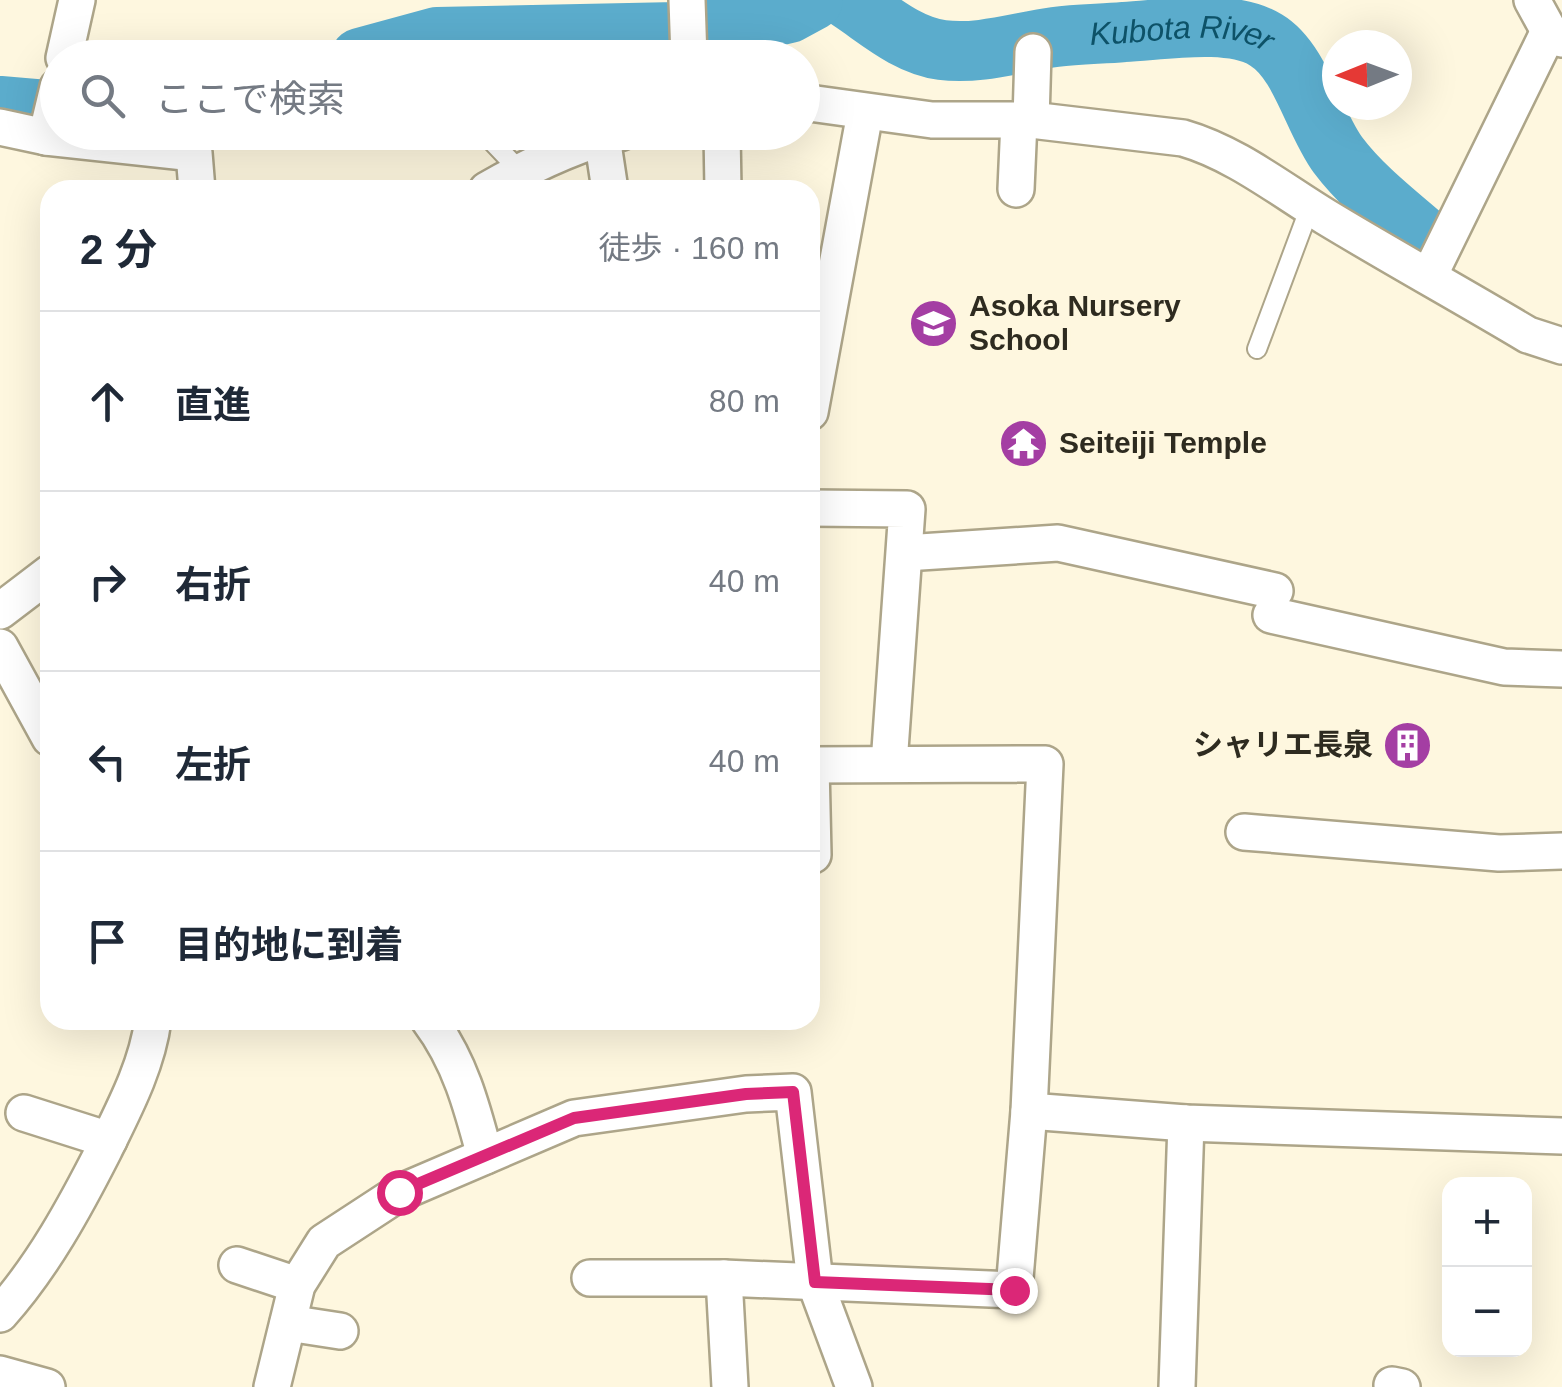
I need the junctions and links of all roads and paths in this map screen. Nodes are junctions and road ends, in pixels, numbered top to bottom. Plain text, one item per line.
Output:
1 (77, 0) edge
2 (1532, 0) edge
3 (1556, 35) edge
4 (68, 40) edge
5 (1032, 52) dead end
6 (820, 105) edge
7 (865, 112) junction
8 (40, 115) edge
9 (1025, 121) junction
10 (0, 127) edge
11 (184, 150) edge
12 (500, 150) edge
13 (574, 150) edge
14 (611, 150) edge
15 (722, 150) edge
16 (520, 171) junction
17 (196, 180) edge
18 (504, 180) edge
19 (610, 180) edge
20 (723, 180) edge
21 (1016, 188) dead end
22 (1310, 207) junction
23 (1429, 276) junction
24 (1548, 341) edge
25 (1257, 349) dead end
26 (820, 357) edge
27 (1562, 376) edge
28 (820, 508) edge
29 (905, 553) junction
30 (40, 581) edge
31 (0, 611) edge
32 (0, 647) edge
33 (1562, 669) edge
34 (40, 720) edge
35 (889, 764) junction
36 (820, 766) edge
37 (1244, 832) dead end
38 (1562, 852) edge
39 (152, 1030) edge
40 (436, 1030) edge
41 (1029, 1112) junction
42 (24, 1113) dead end
43 (1186, 1123) junction
44 (1562, 1136) edge
45 (108, 1140) junction
46 (485, 1156) junction
47 (237, 1265) dead end
48 (590, 1278) dead end
49 (724, 1278) junction
50 (815, 1282) junction
51 (296, 1286) junction
52 (0, 1314) edge
53 (288, 1323) junction
54 (340, 1331) dead end
55 (0, 1374) edge
56 (47, 1387) edge
57 (272, 1387) edge
58 (730, 1387) edge
59 (854, 1387) edge
60 (1177, 1387) edge

1 - 4 street
2 - 3 street
3 - 23 street
5 - 9 street
6 - 7 street
7 - 9 street
7 - 26 street
8 - 10 street
9 - 21 street
9 - 22 street
11 - 17 street
12 - 16 lane
13 - 16 street
14 - 19 street
15 - 20 street
16 - 18 street
22 - 23 street
22 - 25 lane
23 - 24 street
24 - 27 street
28 - 29 street
29 - 33 street
29 - 35 street
30 - 31 street
32 - 34 street
35 - 36 street
35 - 41 street
37 - 38 street
39 - 45 street
40 - 46 street
41 - 43 street
41 - 50 street
42 - 45 street
43 - 44 street
43 - 60 street
45 - 52 street
46 - 50 street
46 - 51 street
47 - 51 street
48 - 49 street
49 - 50 street
49 - 58 street
50 - 59 street
51 - 53 street
53 - 54 street
53 - 57 street
55 - 56 street

